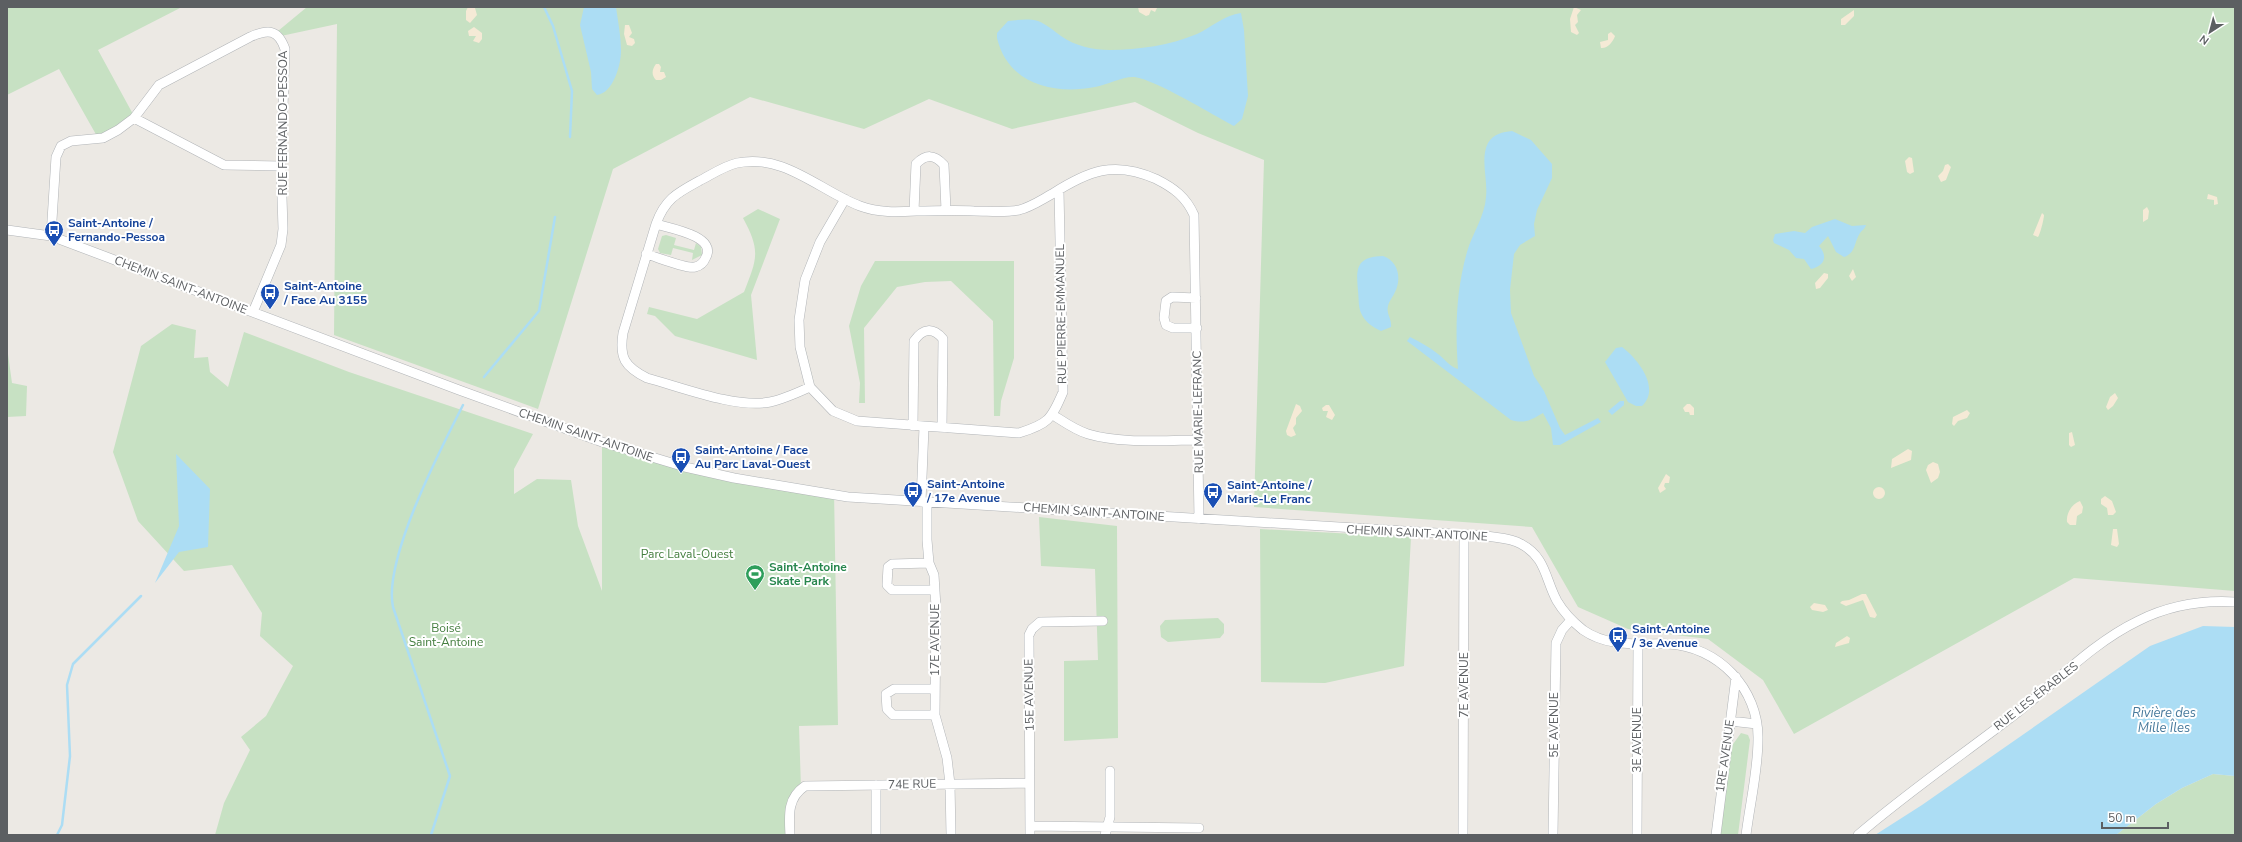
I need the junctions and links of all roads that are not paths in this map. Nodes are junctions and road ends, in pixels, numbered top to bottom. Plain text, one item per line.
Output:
1 (134, 118) junction
2 (282, 166) junction
3 (1059, 190) junction
4 (845, 199) junction
5 (946, 210) junction
6 (914, 211) junction
7 (656, 224) junction
8 (7, 230) edge
9 (51, 236) junction
10 (646, 254) junction
11 (1196, 298) junction
12 (253, 312) junction
13 (1197, 328) junction
14 (810, 387) junction
15 (1053, 415) junction
16 (913, 426) junction
17 (924, 427) junction
18 (942, 428) junction
19 (1198, 440) junction
20 (924, 502) junction
21 (1199, 519) junction
22 (1464, 535) junction
23 (929, 563) junction
24 (935, 590) junction
25 (2235, 602) edge
26 (1571, 620) junction
27 (1103, 621) dead end
28 (1638, 645) junction
29 (1736, 677) junction
30 (936, 689) junction
31 (935, 715) junction
32 (1730, 721) junction
33 (1757, 724) junction
34 (1110, 771) dead end
35 (1029, 783) junction
36 (950, 784) junction
37 (876, 785) junction
38 (1199, 828) dead end
39 (1030, 830) edge
40 (1106, 832) edge
41 (790, 835) edge
42 (876, 835) edge
43 (951, 835) edge
44 (1463, 835) edge
45 (1553, 835) edge
46 (1637, 835) edge
47 (1716, 835) edge
48 (1746, 835) edge
49 (1858, 835) edge

1 - 2 street
1 - 2 street, RUE FERNANDO-PESSOA
1 - 9 street, RUE FERNANDO-PESSOA
2 - 12 street, RUE FERNANDO-PESSOA
3 - 5 street, RUE MARIE-LEFRANC
3 - 11 street, RUE MARIE-LEFRANC
3 - 15 street, RUE PIERRE-EMMANUEL
4 - 6 street, RUE MARIE-LEFRANC
4 - 7 street, RUE MARIE-LEFRANC
4 - 14 street, RUE PIERRE-EMMANUEL
5 - 6 street, RUE MARIE-LEFRANC
5 - 6 street
7 - 10 street, RUE MARIE-LEFRANC
7 - 10 street
8 - 9 street, CHEMIN SAINT-ANTOINE
9 - 12 street, CHEMIN SAINT-ANTOINE
10 - 14 street, RUE MARIE-LEFRANC
11 - 13 street, RUE MARIE-LEFRANC
11 - 13 street
12 - 20 street, CHEMIN SAINT-ANTOINE
13 - 19 street, RUE MARIE-LEFRANC
14 - 16 street, RUE PIERRE-EMMANUEL
15 - 18 street, RUE PIERRE-EMMANUEL
15 - 19 street
16 - 17 street, RUE PIERRE-EMMANUEL
16 - 18 street
17 - 18 street, RUE PIERRE-EMMANUEL
17 - 20 street, 17E AVENUE
19 - 21 street, RUE MARIE-LEFRANC
20 - 21 street, CHEMIN SAINT-ANTOINE
20 - 23 street, 17E AVENUE
21 - 22 street, CHEMIN SAINT-ANTOINE
22 - 26 street, CHEMIN SAINT-ANTOINE
22 - 44 street, 7E AVENUE
23 - 24 street, 17E AVENUE
23 - 24 street, 17E AVENUE
24 - 30 street, 17E AVENUE
25 - 49 street, RUE LES ÉRABLES
26 - 28 street, CHEMIN SAINT-ANTOINE
26 - 45 street, 5E AVENUE
27 - 35 street, 15E AVENUE
28 - 29 street, CHEMIN SAINT-ANTOINE
28 - 46 street, 3E AVENUE
29 - 32 street, 1RE AVENUE
29 - 33 street, CHEMIN SAINT-ANTOINE
30 - 31 street, 17E AVENUE
30 - 31 street, 17E AVENUE
31 - 36 street, 17E AVENUE
32 - 33 street
32 - 47 street, 1RE AVENUE
33 - 48 street, CHEMIN SAINT-ANTOINE
34 - 40 street
35 - 36 street, 74E RUE
35 - 39 street, 15E AVENUE
36 - 37 street, 74E RUE
36 - 43 street, 17E AVENUE
37 - 41 street, 74E RUE
37 - 42 street
38 - 40 street
39 - 40 street

